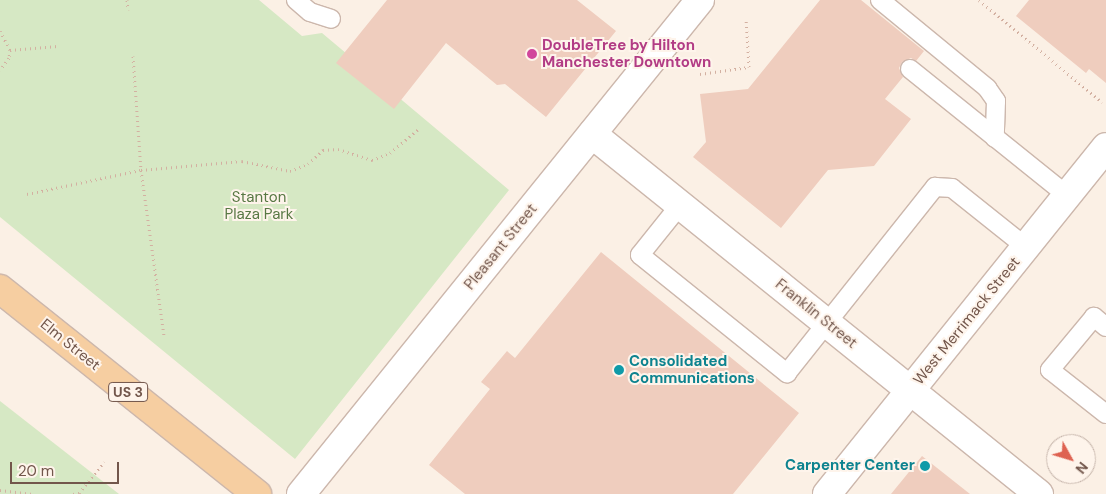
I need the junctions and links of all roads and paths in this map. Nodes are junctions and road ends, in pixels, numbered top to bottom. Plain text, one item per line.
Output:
1 (127, 0) edge
2 (296, 0) edge
3 (700, 0) edge
4 (880, 0) edge
5 (979, 0) edge
6 (128, 10) dead end
7 (746, 18) dead end
8 (332, 19) dead end
9 (0, 31) edge
10 (58, 46) dead end
11 (10, 50) junction
12 (133, 56) dead end
13 (910, 69) dead end
14 (0, 70) edge
15 (700, 74) dead end
16 (1102, 102) dead end
17 (420, 128) dead end
18 (592, 134) junction
19 (995, 138) junction
20 (1106, 147) edge
21 (141, 170) junction
22 (26, 194) dead end
23 (1068, 196) junction
24 (680, 205) junction
25 (1026, 247) junction
26 (0, 289) edge
27 (826, 323) junction
28 (1106, 327) edge
29 (164, 336) dead end
30 (911, 391) junction
31 (1106, 414) edge
32 (104, 462) dead end
33 (0, 490) edge
34 (79, 493) edge
35 (33, 494) edge
36 (73, 494) edge
37 (257, 494) edge
38 (301, 494) edge
39 (827, 494) edge
40 (1039, 494) edge

1 - 6 path
2 - 8 lane
3 - 18 street, Pleasant Street
4 - 19 lane
5 - 16 path
7 - 15 path
9 - 11 path
10 - 11 path
11 - 14 path
12 - 21 path
13 - 19 lane
17 - 21 path
18 - 24 street, Franklin Street
18 - 38 street, Pleasant Street
19 - 23 lane
20 - 23 street, West Merrimack Street
21 - 22 path
21 - 29 path
23 - 25 street, West Merrimack Street
24 - 27 street, Franklin Street
24 - 27 lane
25 - 27 lane
25 - 30 street, West Merrimack Street
26 - 37 main road, Elm Street / US 3
27 - 30 street, Franklin Street
28 - 31 lane
30 - 39 street, West Merrimack Street
30 - 40 street, Franklin Street
32 - 34 path
33 - 35 path
34 - 36 path

